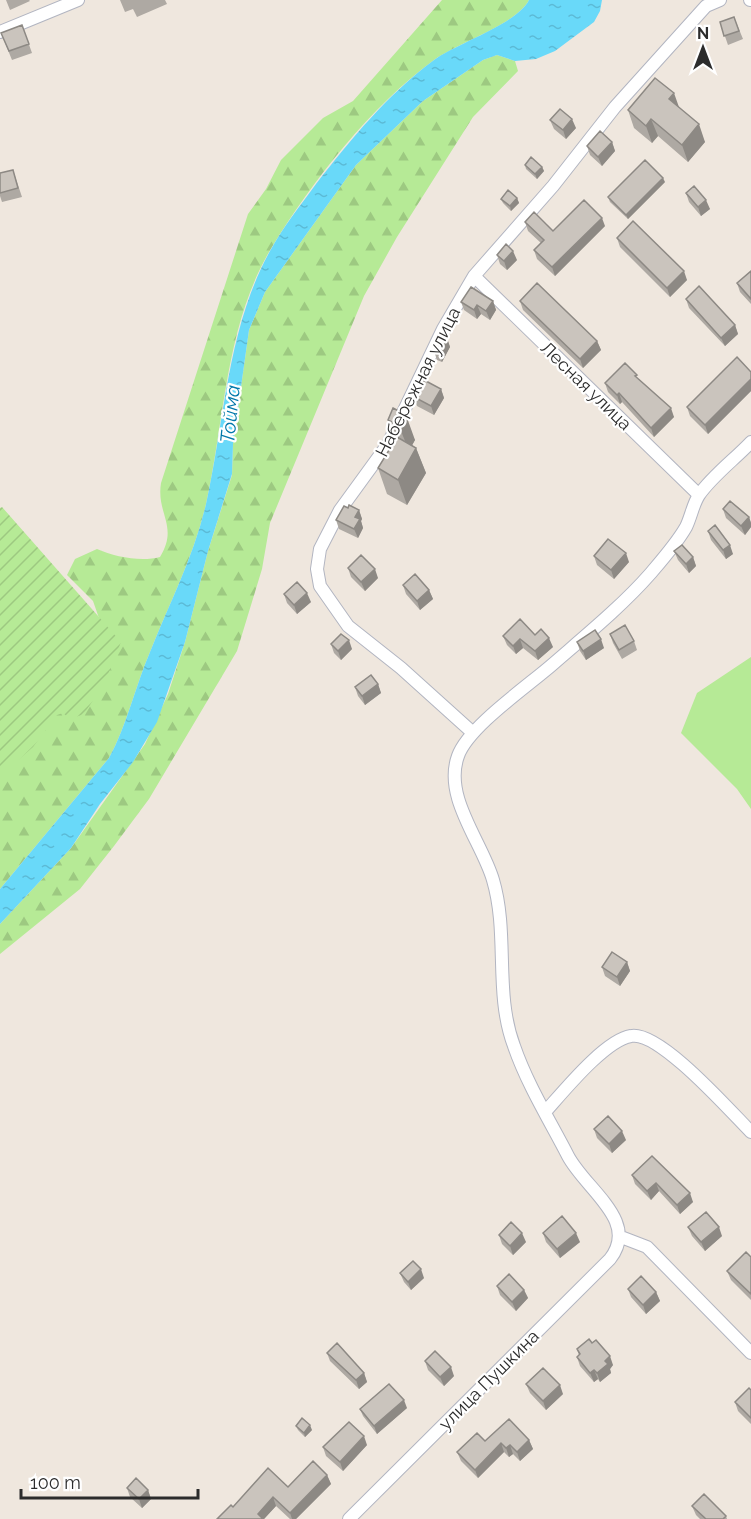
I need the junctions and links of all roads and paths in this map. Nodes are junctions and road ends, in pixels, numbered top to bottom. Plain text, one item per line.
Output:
1 (78, 0) edge
2 (720, 0) edge
3 (704, 3) edge
4 (0, 32) edge
5 (474, 276) junction
6 (751, 442) edge
7 (699, 495) junction
8 (472, 732) junction
9 (545, 1112) junction
10 (751, 1132) edge
11 (621, 1237) junction
12 (751, 1353) edge
13 (349, 1519) edge

1 - 4 street
2 - 3 street, Набережная улица
3 - 5 street, Набережная улица
5 - 7 street, Лесная улица
5 - 8 street, Набережная улица
6 - 7 street
7 - 8 street
8 - 9 street
9 - 10 street
9 - 11 street
11 - 12 street
11 - 13 street, улица Пушкина

